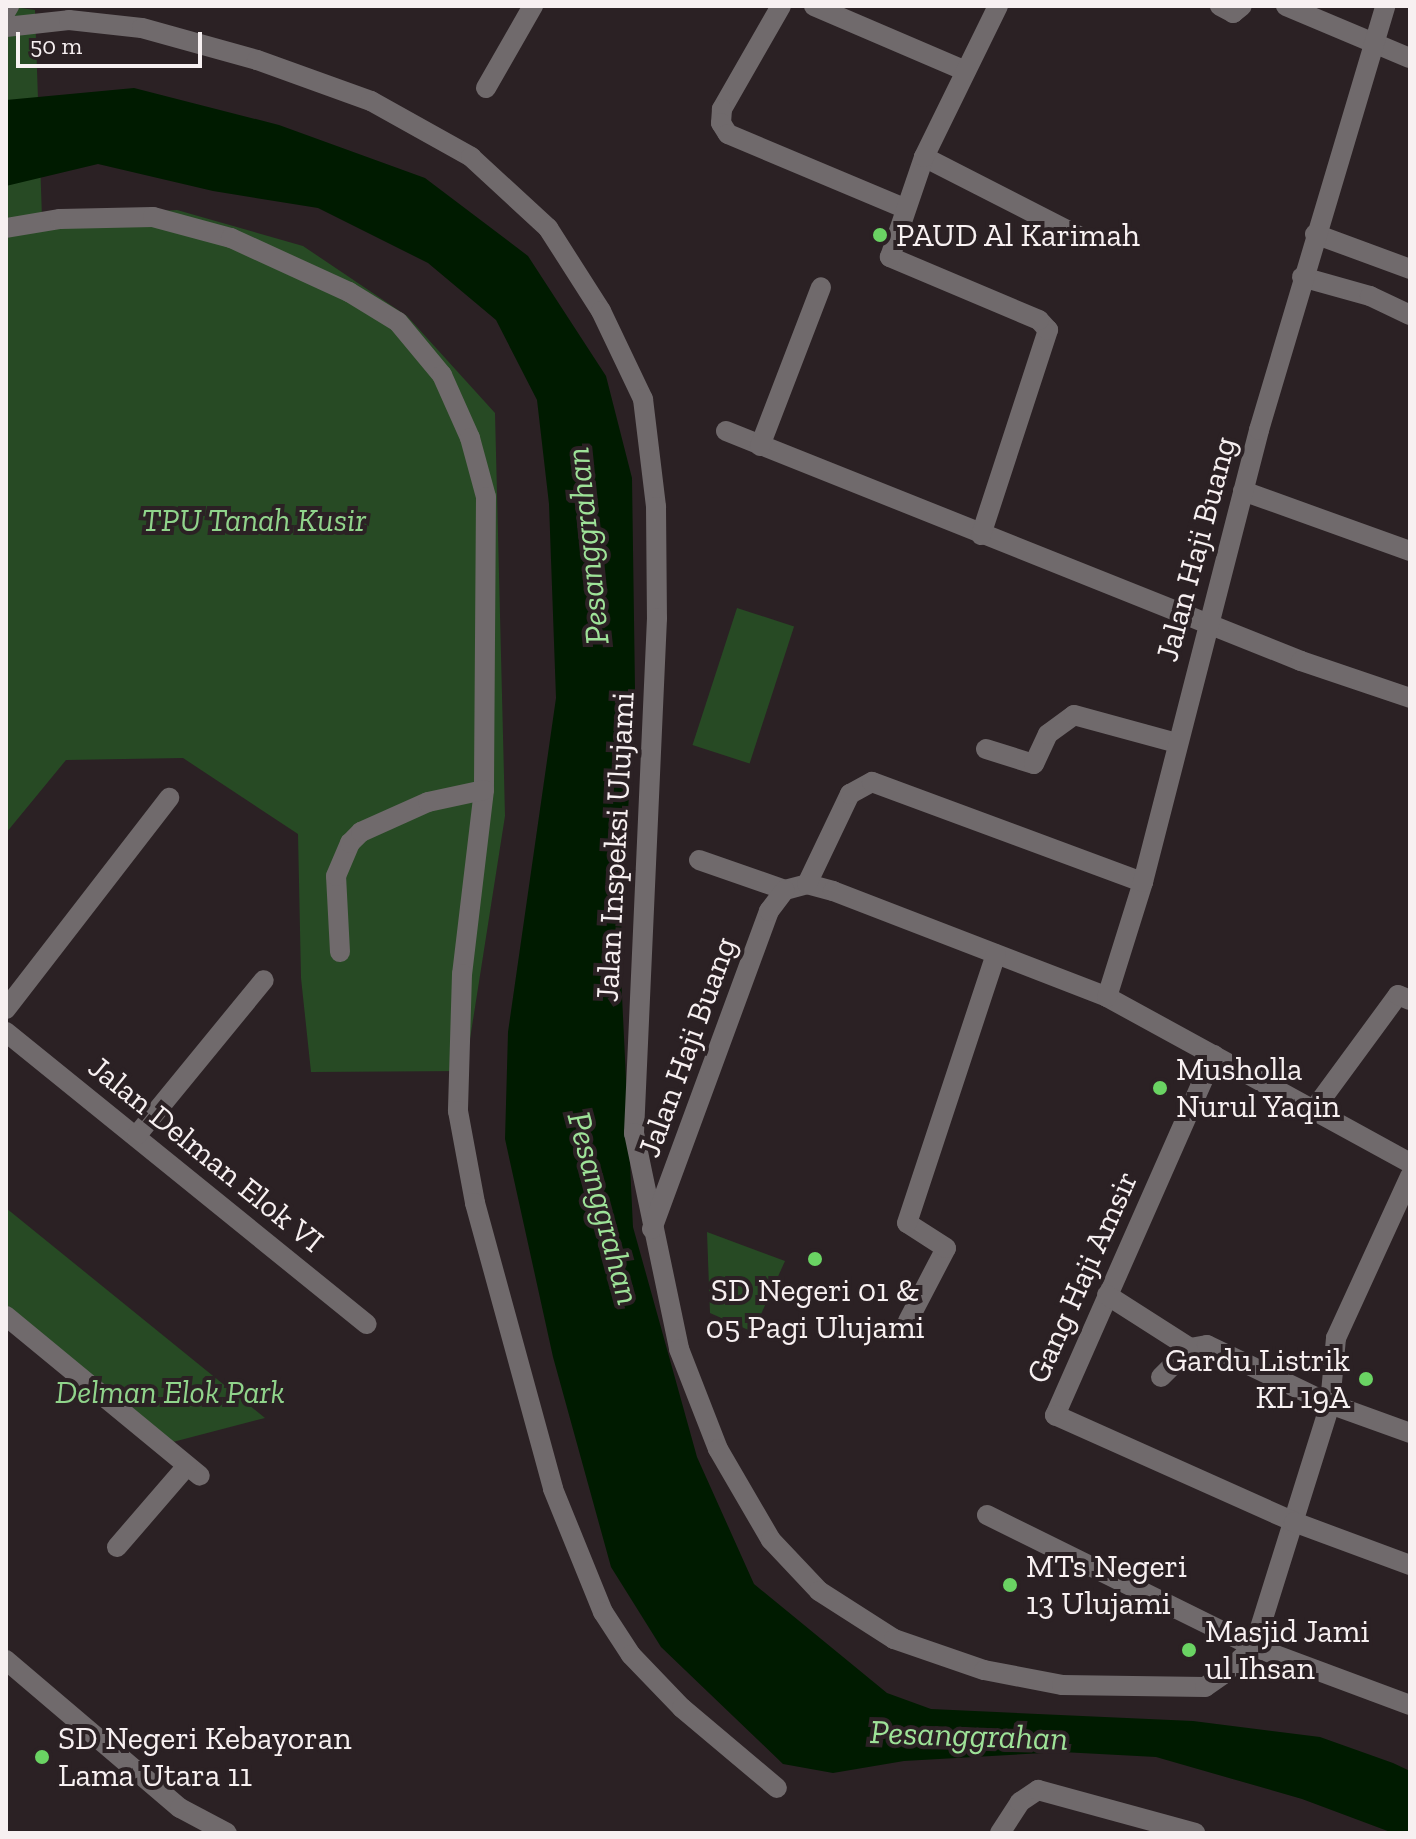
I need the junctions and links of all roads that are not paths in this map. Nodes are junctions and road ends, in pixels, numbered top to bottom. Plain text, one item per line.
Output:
1 (9, 6) edge
2 (533, 6) edge
3 (781, 6) edge
4 (814, 6) edge
5 (998, 6) edge
6 (1220, 6) edge
7 (1242, 6) edge
8 (1286, 6) edge
9 (1385, 6) edge
10 (6, 11) edge
11 (6, 27) edge
12 (1373, 45) junction
13 (1410, 58) edge
14 (966, 71) junction
15 (486, 88) dead end
16 (924, 157) junction
17 (904, 208) junction
18 (6, 228) edge
19 (1315, 234) junction
20 (1084, 239) dead end
21 (1410, 269) edge
22 (1302, 277) junction
23 (821, 287) dead end
24 (1410, 315) edge
25 (726, 431) dead end
26 (760, 446) junction
27 (1243, 491) junction
28 (981, 535) junction
29 (1410, 551) edge
30 (1206, 622) junction
31 (1410, 698) edge
32 (1177, 743) junction
33 (986, 749) dead end
34 (484, 790) junction
35 (169, 798) dead end
36 (699, 860) dead end
37 (1143, 882) junction
38 (807, 884) junction
39 (785, 890) junction
40 (340, 952) dead end
41 (996, 954) junction
42 (264, 980) dead end
43 (1107, 997) junction
44 (1410, 1000) edge
45 (6, 1009) edge
46 (6, 1032) edge
47 (1214, 1055) junction
48 (1315, 1108) junction
49 (137, 1135) junction
50 (1410, 1163) edge
51 (1410, 1176) edge
52 (652, 1229) junction
53 (1107, 1295) junction
54 (6, 1316) edge
55 (908, 1321) dead end
56 (366, 1324) dead end
57 (1190, 1348) junction
58 (1161, 1377) dead end
59 (1330, 1404) junction
60 (1410, 1433) edge
61 (987, 1515) dead end
62 (1294, 1522) junction
63 (117, 1547) dead end
64 (1410, 1565) edge
65 (1254, 1647) junction
66 (6, 1660) edge
67 (1410, 1705) edge
68 (777, 1788) dead end
69 (227, 1833) edge
70 (1000, 1833) edge
71 (1195, 1833) edge

1 - 10 street
2 - 15 street
3 - 17 street
4 - 14 street
5 - 14 street
6 - 7 street
8 - 12 street
9 - 12 street, Jalan Haji Buang
11 - 52 street, Jalan Inspeksi Ulujami
12 - 13 street
12 - 19 street, Jalan Haji Buang
14 - 16 street
16 - 17 street
16 - 20 street
17 - 28 street
18 - 34 street
19 - 21 street
19 - 22 street, Jalan Haji Buang
22 - 24 street
22 - 27 street, Jalan Haji Buang
23 - 26 street
25 - 26 street
26 - 28 street
27 - 29 street
27 - 30 street, Jalan Haji Buang
28 - 30 street
30 - 31 street
30 - 32 street, Jalan Haji Buang
32 - 33 street
32 - 37 street, Jalan Haji Buang
34 - 40 street
34 - 68 street
35 - 45 street
36 - 39 street
37 - 38 street
37 - 43 street, Jalan Haji Buang
38 - 39 street
38 - 41 street
39 - 52 street, Jalan Haji Buang
41 - 43 street
41 - 55 street
42 - 49 street
43 - 47 street
44 - 48 street
46 - 49 street, Jalan Delman Elok VI
47 - 48 street
47 - 53 street, Gang Haji Amsir
48 - 50 street
49 - 56 street, Jalan Delman Elok VI
51 - 59 street
52 - 65 street, Jalan Inspeksi Ulujami
53 - 57 street
53 - 62 street, Gang Haji Amsir
54 - 63 street
57 - 58 street
57 - 59 street
59 - 60 street
59 - 62 street
61 - 65 street
62 - 64 street
62 - 65 street
65 - 67 street
66 - 69 street
70 - 71 street

